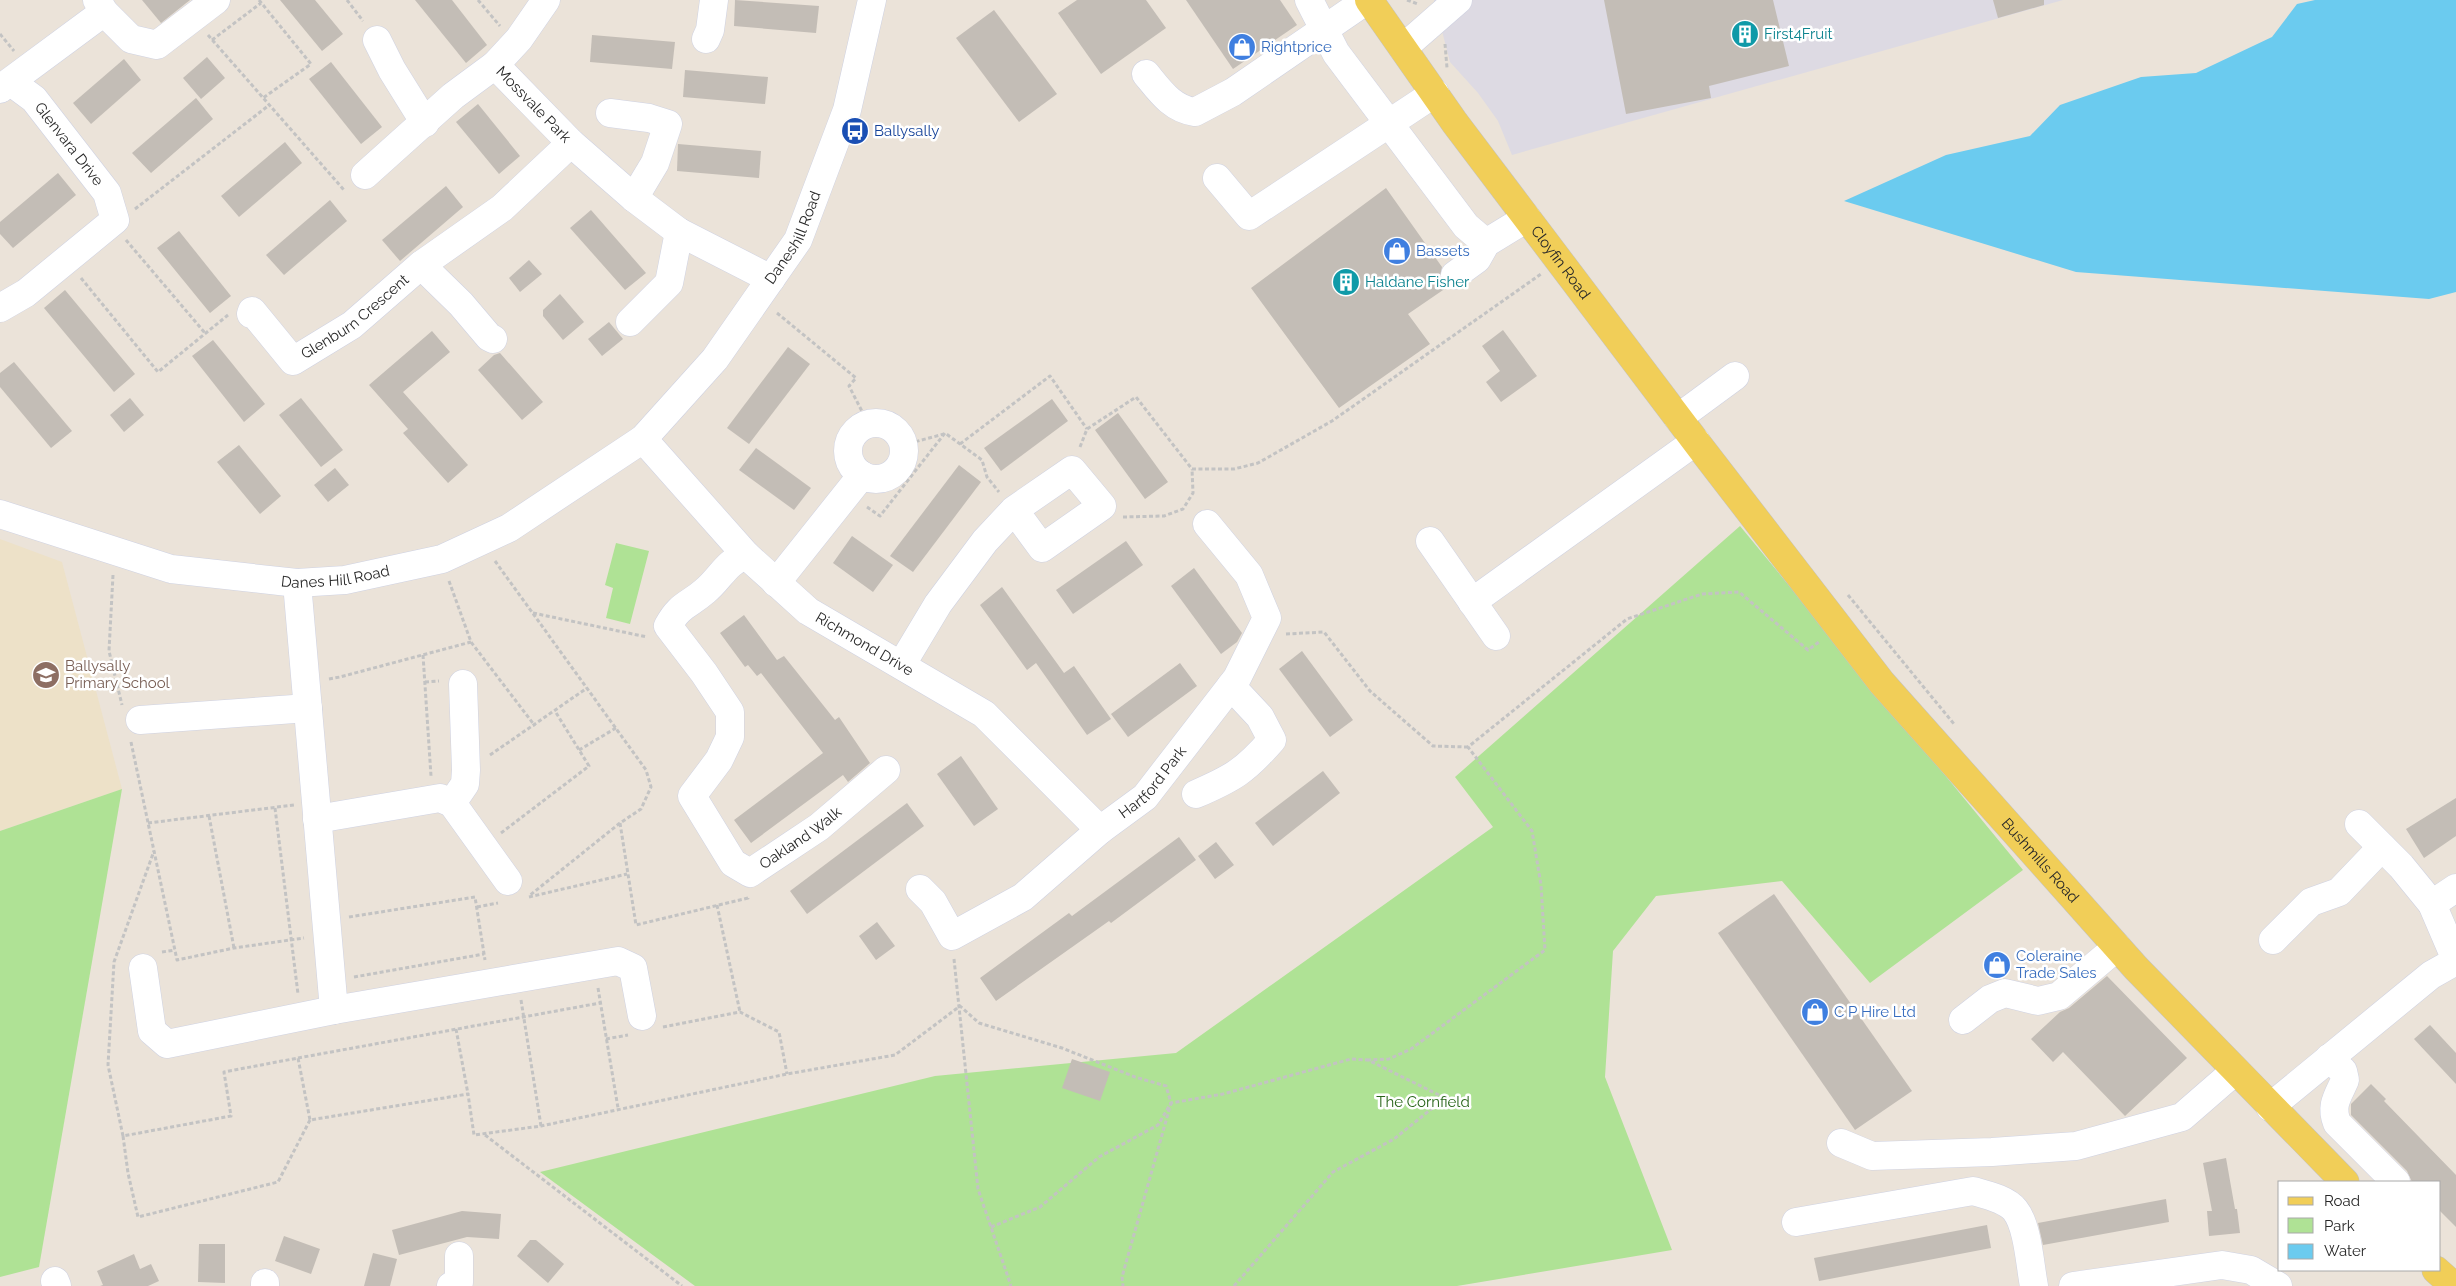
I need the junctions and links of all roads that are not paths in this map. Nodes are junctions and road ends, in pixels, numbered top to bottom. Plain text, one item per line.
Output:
1 (216, 0) edge
2 (546, 0) edge
3 (714, 0) edge
4 (872, 0) edge
5 (1309, 0) edge
6 (1368, 0) edge
7 (101, 6) edge
8 (1450, 7) edge
9 (1324, 29) junction
10 (706, 39) dead end
11 (377, 40) dead end
12 (1404, 48) junction
13 (495, 65) junction
14 (1146, 74) dead end
15 (1441, 83) junction
16 (6, 86) edge
17 (610, 113) dead end
18 (425, 123) junction
19 (1390, 124) junction
20 (571, 144) junction
21 (365, 175) road end
22 (1217, 178) dead end
23 (634, 198) junction
24 (1527, 218) junction
25 (679, 232) junction
26 (1486, 243) junction
27 (421, 265) junction
28 (1455, 275) dead end
29 (765, 288) junction
30 (0, 308) edge
31 (252, 313) road end
32 (630, 322) dead end
33 (493, 339) dead end
34 (1735, 376) dead end
35 (1678, 418) junction
36 (644, 439) junction
37 (1696, 441) junction
38 (855, 484) junction
39 (1014, 510) junction
40 (0, 514) edge
41 (1757, 521) joint
42 (1207, 524) dead end
43 (1430, 541) dead end
44 (746, 555) junction
45 (298, 583) junction
46 (776, 583) junction
47 (1472, 602) junction
48 (1496, 636) dead end
49 (902, 664) junction
50 (462, 684) dead end
51 (1231, 686) junction
52 (308, 708) junction
53 (131, 724) road end
54 (886, 770) dead end
55 (1196, 794) dead end
56 (442, 801) junction
57 (317, 811) junction
58 (2358, 824) dead end
59 (1100, 830) junction
60 (2382, 847) junction
61 (2456, 888) edge
62 (920, 889) dead end
63 (506, 891) road end
64 (2432, 904) junction
65 (2273, 940) dead end
66 (2117, 947) junction
67 (2456, 961) edge
68 (143, 968) dead end
69 (334, 1010) junction
70 (1963, 1020) dead end
71 (644, 1026) road end
72 (2329, 1058) junction
73 (2235, 1071) junction
74 (2270, 1107) junction
75 (1841, 1142) dead end
76 (2344, 1181) edge
77 (2395, 1181) edge
78 (1796, 1222) dead end
79 (2111, 1283) edge
80 (2034, 1286) edge
81 (2073, 1286) edge
82 (2278, 1286) edge

1 - 7 street, Glenvara Drive
2 - 13 street, Mossvale Park
3 - 10 street
4 - 29 street, Daneshill Road
5 - 9 street
6 - 9 street
6 - 12 main road, Cloyfin Road
7 - 16 street, Glenvara Drive
8 - 12 street
9 - 14 street
9 - 19 street
11 - 18 street
12 - 15 main road, Cloyfin Road
13 - 18 street
13 - 20 street, Mossvale Park
15 - 19 street
15 - 24 main road, Cloyfin Road
16 - 30 street, Glenvara Drive
17 - 23 street
18 - 21 street
19 - 22 street
19 - 26 street
20 - 23 street, Mossvale Park
20 - 27 street, Glenburn Crescent
23 - 25 street, Mossvale Park
24 - 26 street
24 - 35 main road, Cloyfin Road
25 - 29 street, Mossvale Park
25 - 32 street
26 - 28 street
27 - 31 street, Glenburn Crescent
27 - 33 street, Glenburn Crescent
29 - 36 street, Daneshill Road
34 - 35 street
35 - 37 main road, Cloyfin Road
36 - 44 street, Richmond Drive
36 - 45 street, Danes Hill Road
37 - 41 main road, Cloyfin Road
37 - 47 street
38 - 38 street
38 - 46 street
39 - 39 street
39 - 49 street
40 - 45 street, Danes Hill Road
41 - 66 main road, Bushmills Road
42 - 51 street, Hartford Park
43 - 47 street
44 - 46 street, Richmond Drive
44 - 54 street, Oakland Walk
45 - 52 street
46 - 49 street, Richmond Drive
47 - 48 street
49 - 59 street, Richmond Drive
50 - 56 street
51 - 55 street
51 - 59 street, Hartford Park
52 - 53 street
52 - 57 street
56 - 57 street
56 - 63 street
57 - 69 street
58 - 60 street
59 - 62 street, Hartford Park
60 - 64 street
60 - 65 street
61 - 64 street
64 - 67 street
66 - 70 street
66 - 73 main road, Bushmills Road
67 - 72 street
68 - 69 street
69 - 71 street
72 - 74 street
72 - 77 street
73 - 74 main road, Bushmills Road
73 - 75 street
74 - 76 main road, Bushmills Road
78 - 80 street
79 - 81 street
79 - 82 street

